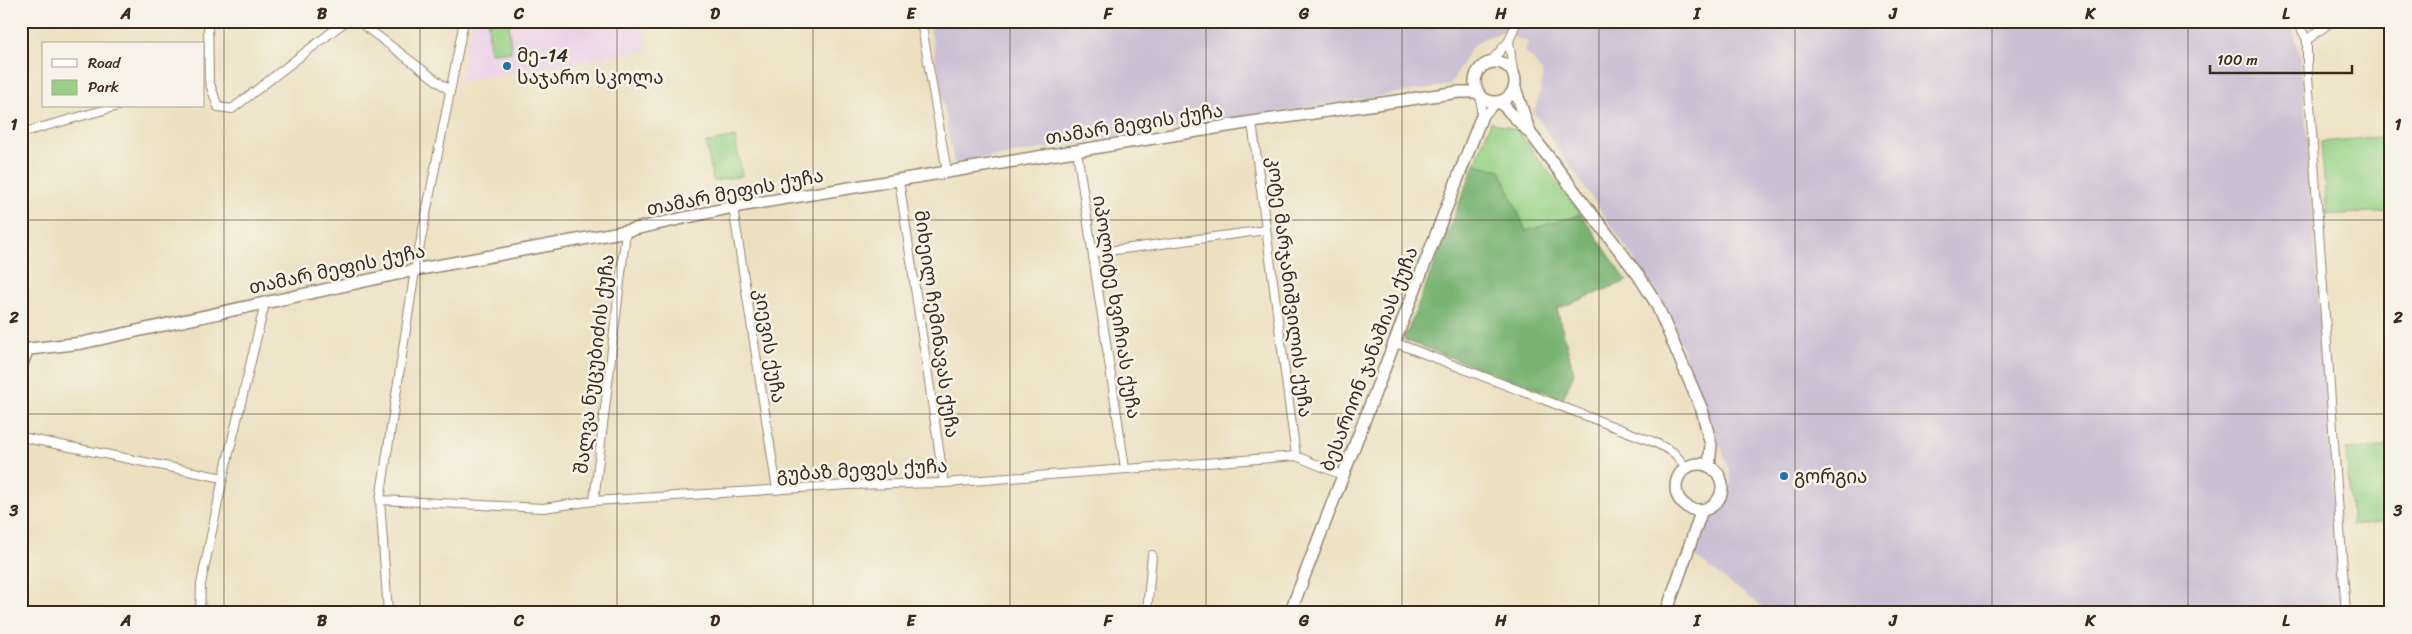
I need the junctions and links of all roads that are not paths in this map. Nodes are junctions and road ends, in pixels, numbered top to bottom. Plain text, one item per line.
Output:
1 (208, 21) edge
2 (346, 21) edge
3 (358, 21) edge
4 (464, 21) edge
5 (921, 21) edge
6 (1517, 21) edge
7 (2297, 21) edge
8 (2332, 21) edge
9 (2307, 40) junction
10 (1509, 41) junction
11 (1490, 62) junction
12 (1513, 71) junction
13 (1477, 72) junction
14 (206, 82) edge
15 (1515, 88) junction
16 (449, 90) junction
17 (1459, 92) junction
18 (1479, 94) junction
19 (1499, 102) junction
20 (111, 108) edge
21 (1480, 118) junction
22 (1252, 122) junction
23 (21, 133) edge
24 (1530, 134) junction
25 (1078, 151) junction
26 (947, 172) junction
27 (899, 180) junction
28 (733, 207) junction
29 (1266, 230) junction
30 (626, 231) junction
31 (1093, 253) junction
32 (415, 270) junction
33 (264, 303) junction
34 (1396, 343) junction
35 (24, 350) edge
36 (21, 366) edge
37 (21, 437) edge
38 (1296, 456) junction
39 (1709, 466) junction
40 (1686, 467) junction
41 (1125, 468) junction
42 (1342, 475) junction
43 (223, 478) junction
44 (944, 483) junction
45 (777, 490) junction
46 (380, 500) junction
47 (594, 501) junction
48 (1702, 510) junction
49 (1152, 554) dead end
50 (200, 613) edge
51 (388, 613) edge
52 (1147, 613) edge
53 (1290, 613) edge
54 (1666, 613) edge
55 (2346, 613) edge

1 - 14 street
2 - 14 street
3 - 16 street
4 - 16 street
5 - 26 street
6 - 10 street
7 - 9 street
8 - 9 street
9 - 55 street
10 - 11 street
10 - 12 street
11 - 12 street
11 - 13 street
12 - 15 street
13 - 17 street
13 - 18 street
15 - 19 street
15 - 24 street
16 - 32 street
17 - 18 street, თამარ მეფის ქუჩა
17 - 22 street, თამარ მეფის ქუჩა
18 - 19 street
18 - 21 street
19 - 21 street
19 - 24 street
20 - 23 street
21 - 34 street, ბესარიონ ჯანაშიას ქუჩა
22 - 25 street, თამარ მეფის ქუჩა
22 - 29 street, კოტე მარჯანიშვილის ქუჩა
24 - 39 street
25 - 26 street, თამარ მეფის ქუჩა
25 - 31 street, იპოლიტე ხვიჩიას ქუჩა
26 - 27 street, თამარ მეფის ქუჩა
27 - 28 street, თამარ მეფის ქუჩა
27 - 44 street, მიხეილ ჩემინავას ქუჩა
28 - 30 street, თამარ მეფის ქუჩა
28 - 45 street, კიევის ქუჩა
29 - 31 street
29 - 38 street, კოტე მარჯანიშვილის ქუჩა
30 - 32 street, თამარ მეფის ქუჩა
30 - 47 street, შალვა ნუცუბიძის ქუჩა
31 - 41 street, იპოლიტე ხვიჩიას ქუჩა
32 - 33 street, თამარ მეფის ქუჩა
32 - 46 street
33 - 35 street, თამარ მეფის ქუჩა
33 - 43 street
34 - 40 street
34 - 42 street, ბესარიონ ჯანაშიას ქუჩა
35 - 36 street
37 - 43 street
38 - 41 street, გუბაზ მეფეს ქუჩა
38 - 42 street, გუბაზ მეფეს ქუჩა
39 - 40 street
39 - 48 street
40 - 48 street
41 - 44 street, გუბაზ მეფეს ქუჩა
42 - 53 street, ბესარიონ ჯანაშიას ქუჩა
43 - 50 street
44 - 45 street, გუბაზ მეფეს ქუჩა
45 - 47 street, გუბაზ მეფეს ქუჩა
46 - 47 street, გუბაზ მეფეს ქუჩა
46 - 51 street
48 - 54 street
49 - 52 street

